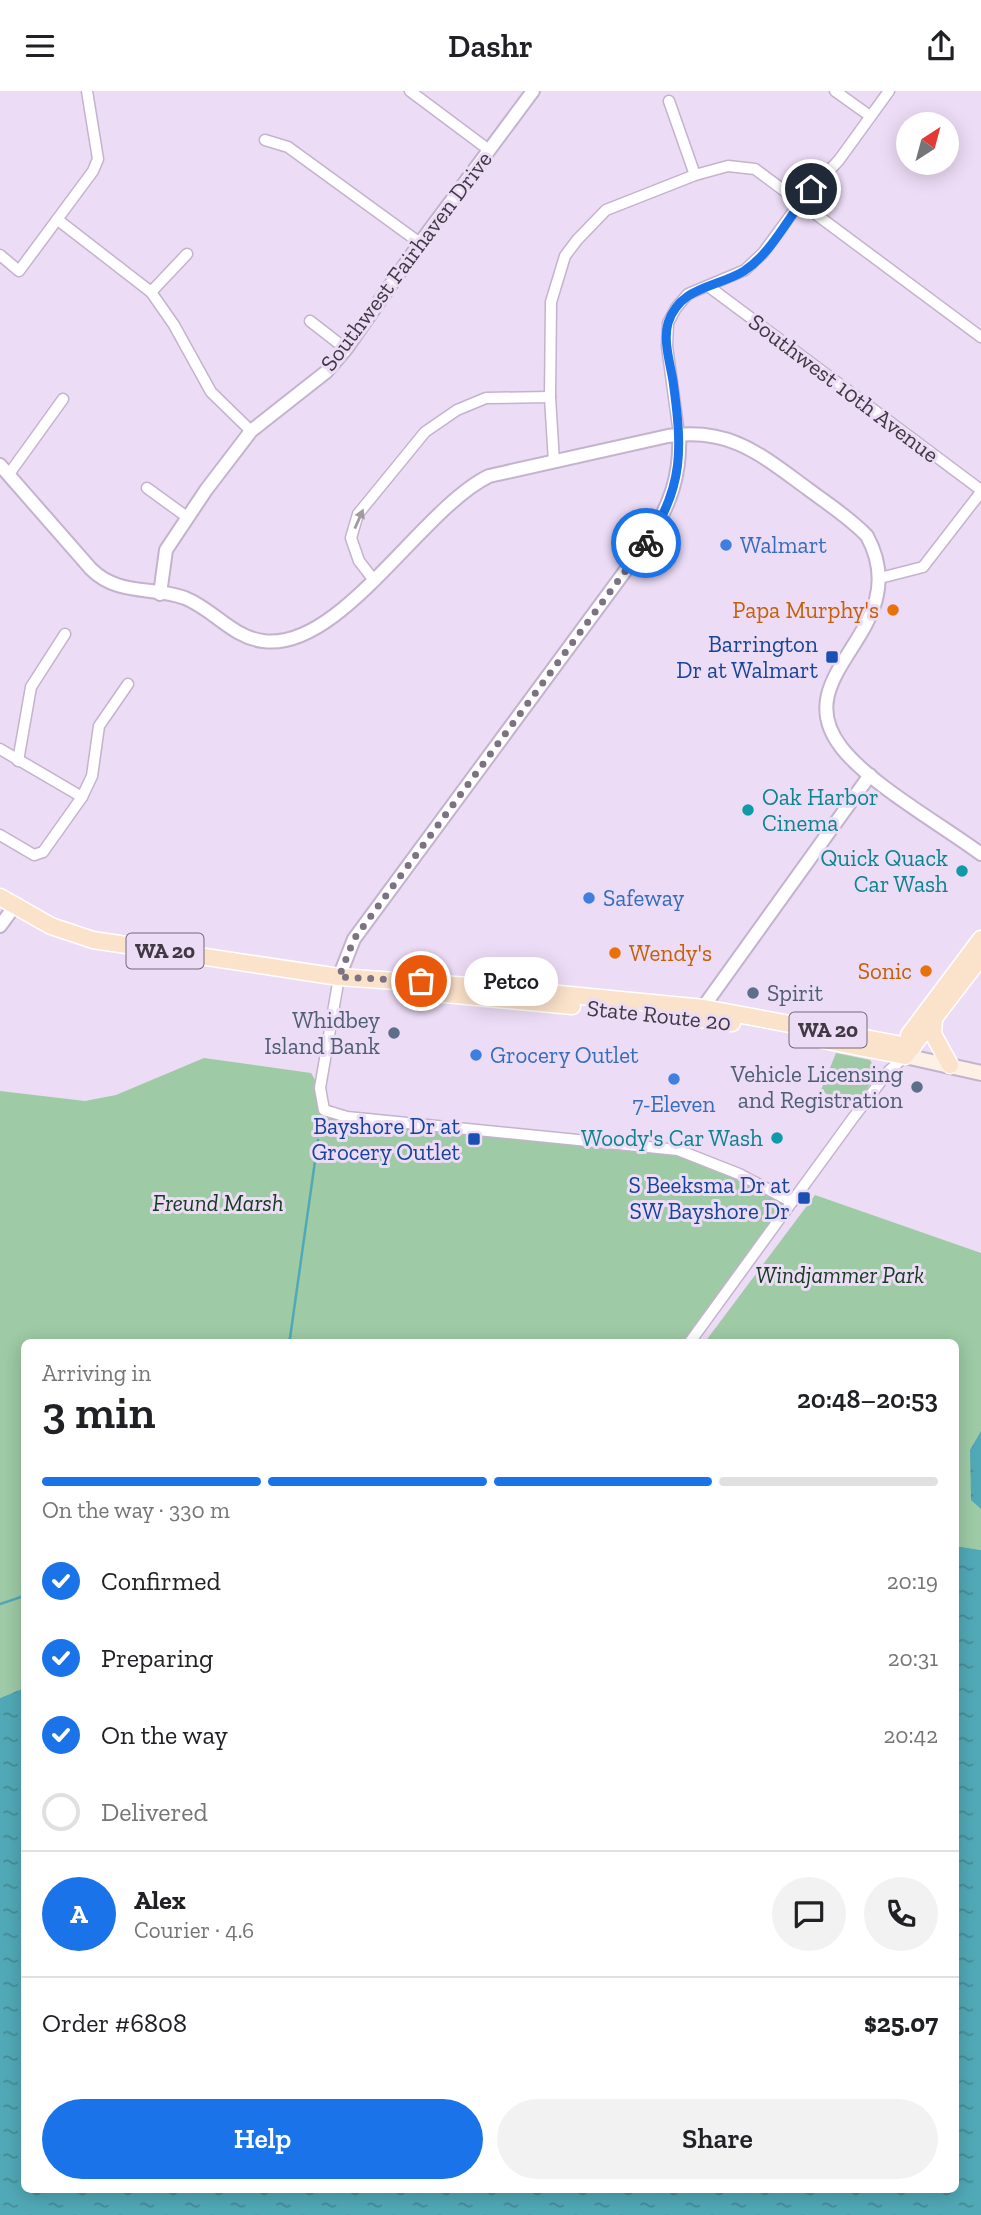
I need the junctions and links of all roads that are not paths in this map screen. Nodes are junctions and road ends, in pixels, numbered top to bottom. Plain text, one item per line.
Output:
1 (87, 91) edge
2 (410, 91) edge
3 (533, 91) edge
4 (835, 91) edge
5 (889, 91) edge
6 (669, 101) dead end
7 (870, 116) junction
8 (265, 140) dead end
9 (489, 150) junction
10 (695, 175) junction
11 (801, 201) junction
12 (58, 220) junction
13 (420, 243) junction
14 (187, 254) dead end
15 (0, 255) edge
16 (708, 286) junction
17 (150, 292) junction
18 (310, 321) dead end
19 (981, 337) edge
20 (346, 349) junction
21 (550, 397) junction
22 (63, 399) dead end
23 (251, 431) junction
24 (679, 434) junction
25 (554, 462) junction
26 (5, 470) edge
27 (147, 488) dead end
28 (981, 491) edge
29 (187, 517) junction
30 (880, 578) junction
31 (373, 579) junction
32 (160, 594) junction
33 (65, 634) dead end
34 (128, 684) dead end
35 (0, 749) edge
36 (18, 761) junction
37 (870, 775) junction
38 (82, 797) junction
39 (0, 835) edge
40 (981, 854) edge
41 (0, 897) edge
42 (14, 907) junction
43 (0, 926) edge
44 (981, 939) edge
45 (981, 957) edge
46 (339, 977) junction
47 (704, 1008) junction
48 (690, 1018) junction
49 (934, 1019) junction
50 (904, 1050) junction
51 (950, 1065) junction
52 (981, 1073) edge
53 (792, 1202) junction
54 (692, 1339) edge

1 - 12 street
2 - 9 street
3 - 9 street, Southwest Fairhaven Drive
4 - 7 street
5 - 7 street
6 - 10 street
7 - 11 street
8 - 13 street
9 - 13 street, Southwest Fairhaven Drive
10 - 11 street
10 - 21 street
11 - 16 street
11 - 19 street
12 - 15 street
12 - 17 street
13 - 20 street, Southwest Fairhaven Drive
14 - 17 street
16 - 24 street
16 - 28 street, Southwest 10th Avenue
17 - 23 street
18 - 20 street
20 - 23 street, Southwest Fairhaven Drive
21 - 25 street
31 -> 21 street
22 - 26 street
23 - 29 street, Southwest Fairhaven Drive
24 - 25 street
24 - 30 street
24 - 46 street
25 - 31 street
26 - 32 street
27 - 29 street
28 - 30 street
29 - 32 street, Southwest Fairhaven Drive
30 - 37 street
31 - 32 street
33 - 36 street
34 - 38 street
35 - 36 street
36 - 38 street
37 - 40 street
37 - 47 street
38 - 39 street
41 - 42 main road, State Route 20 / WA 20
42 - 43 street
42 - 46 main road, State Route 20 / WA 20
44 - 50 main road
45 - 49 main road
46 - 47 main road, State Route 20 / WA 20
46 - 48 main road, State Route 20 / WA 20
46 - 53 street
47 - 48 street
47 - 50 main road, WA 20
48 - 50 main road, State Route 20 / WA 20
49 - 50 main road
49 - 51 main road
50 - 51 main road
50 - 53 street
51 - 52 main road
53 - 54 street

